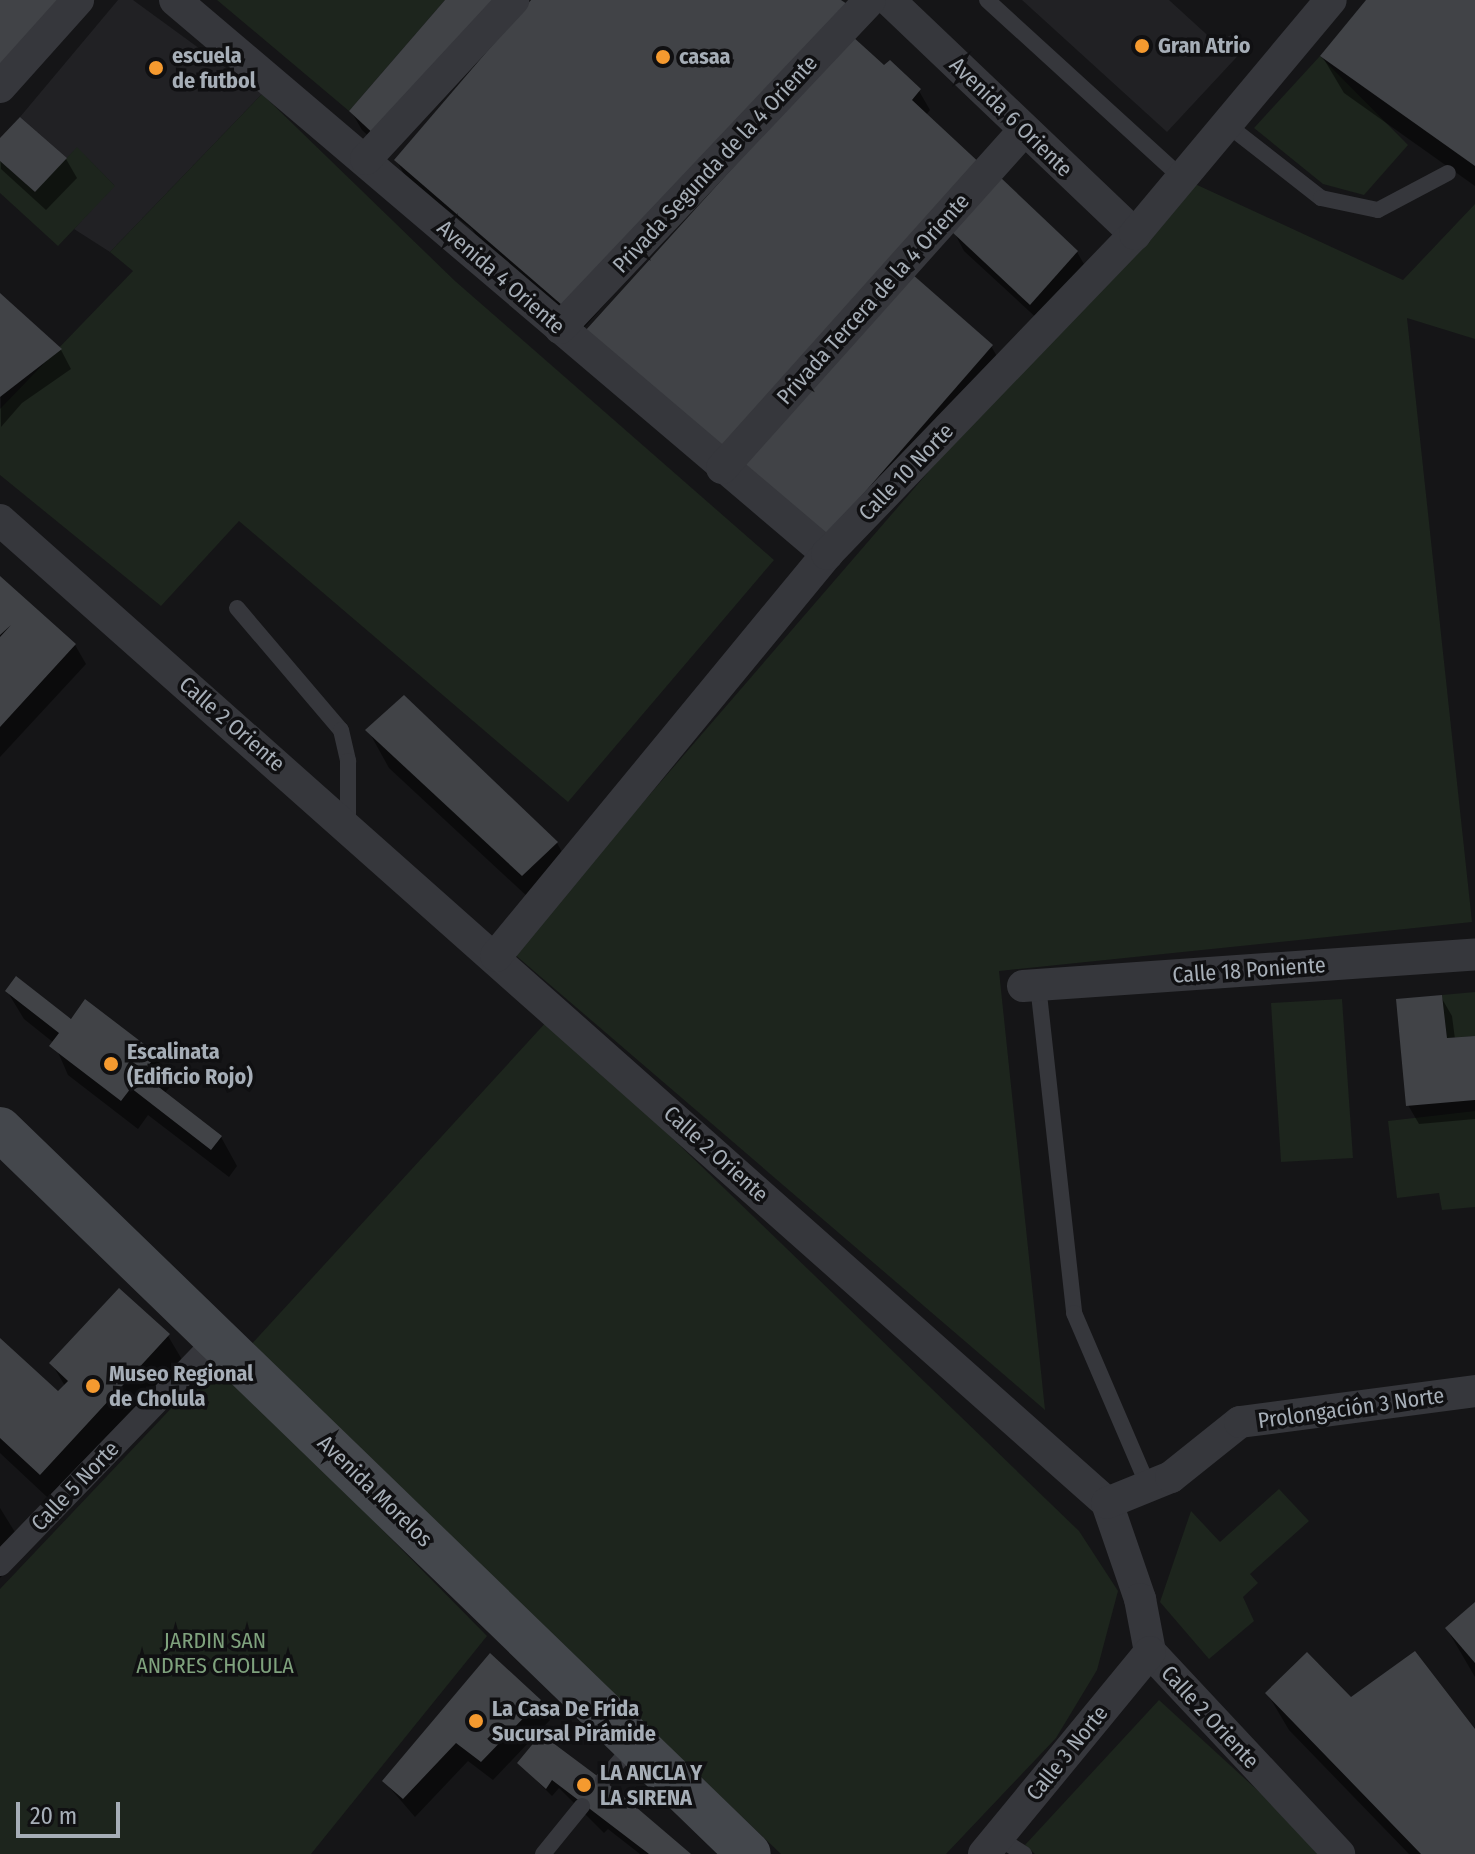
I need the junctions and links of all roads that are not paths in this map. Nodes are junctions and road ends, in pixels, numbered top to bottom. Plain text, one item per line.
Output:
1 (78, 0) edge
2 (175, 0) edge
3 (513, 0) edge
4 (870, 0) edge
5 (889, 0) edge
6 (987, 0) edge
7 (1331, 0) edge
8 (0, 87) edge
9 (1225, 123) junction
10 (1024, 130) junction
11 (366, 159) junction
12 (1448, 173) dead end
13 (1182, 178) junction
14 (1135, 234) junction
15 (560, 328) junction
16 (722, 468) junction
17 (0, 520) edge
18 (827, 554) junction
19 (237, 608) dead end
20 (348, 826) junction
21 (1475, 954) edge
22 (496, 956) junction
23 (1031, 986) joint
24 (0, 1129) edge
25 (218, 1338) junction
26 (1475, 1391) edge
27 (1148, 1486) junction
28 (1107, 1503) junction
29 (0, 1564) edge
30 (1150, 1652) junction
31 (635, 1743) junction
32 (603, 1780) dead end
33 (582, 1806) dead end
34 (1002, 1848) edge
35 (543, 1854) edge
36 (749, 1854) edge
37 (1339, 1854) edge

1 - 8 street
2 - 11 street, Avenida 4 Oriente
3 - 11 street
4 - 15 street, Privada Segunda de la 4 Oriente
5 - 10 street, Avenida 6 Oriente
6 - 13 lane
7 - 9 street, Calle 10 Norte
9 - 12 lane
9 - 13 street, Calle 10 Norte
10 - 14 street, Avenida 6 Oriente
10 - 16 street, Privada Tercera de la 4 Oriente
11 - 15 street, Avenida 4 Oriente
13 - 14 street, Calle 10 Norte
14 - 18 street, Calle 10 Norte
15 - 16 street, Avenida 4 Oriente
16 - 18 street, Avenida 4 Oriente
17 - 20 street, Calle 2 Oriente
18 - 22 street, Calle 10 Norte
19 - 20 lane
20 - 22 street, Calle 2 Oriente
21 - 23 street, Calle 18 Poniente
22 - 28 street, Calle 2 Oriente
23 - 27 lane
24 - 25 main road, Avenida Morelos
25 - 29 street, Calle 5 Norte
25 - 31 main road, Avenida Morelos
26 - 27 street, Prolongación 3 Norte
27 - 28 street, Prolongación 3 Norte
28 - 30 street, Calle 2 Oriente
30 - 34 street, Calle 3 Norte
30 - 37 street, Calle 2 Oriente
31 - 32 lane
31 - 36 main road, Avenida Morelos
33 - 35 lane

